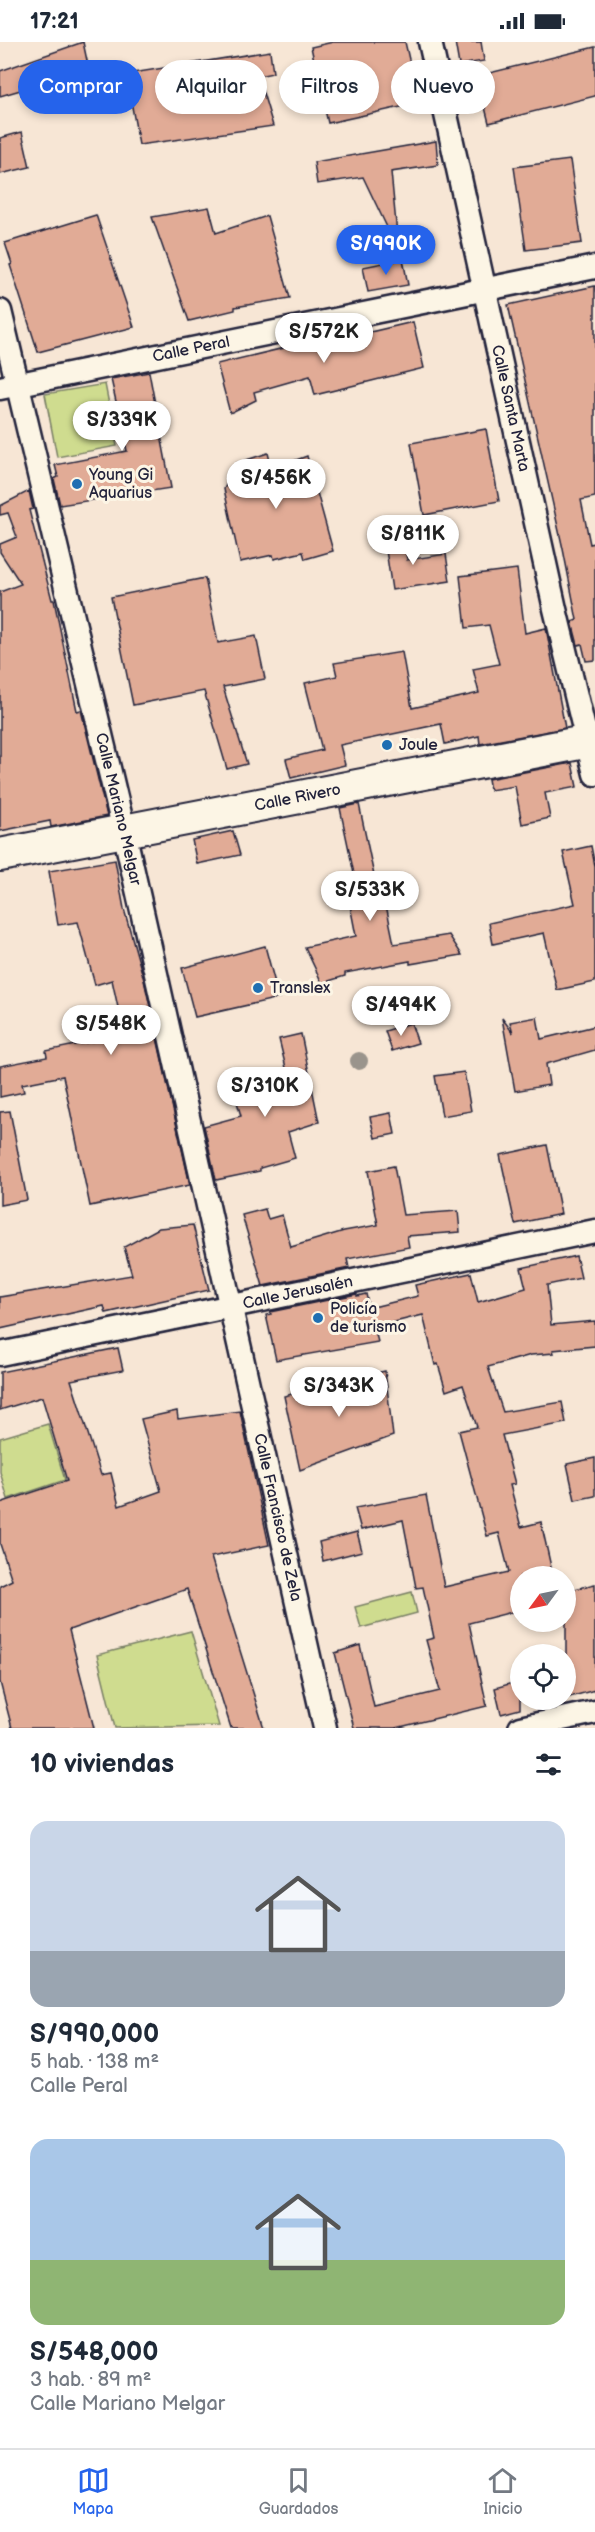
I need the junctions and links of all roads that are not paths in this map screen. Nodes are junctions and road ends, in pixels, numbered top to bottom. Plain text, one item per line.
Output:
1 (430, 42) edge
2 (595, 267) edge
3 (484, 290) junction
4 (0, 311) edge
5 (9, 386) edge
6 (591, 741) edge
7 (595, 774) edge
8 (124, 831) junction
9 (0, 855) edge
10 (595, 1231) edge
11 (232, 1306) junction
12 (0, 1354) edge
13 (595, 1712) edge
14 (325, 1728) edge
15 (520, 1728) edge

1 - 3 street, Calle Santa Marta
2 - 3 street, Calle Peral
3 - 5 street, Calle Peral
3 - 6 street, Calle Santa Marta
4 - 5 street, Calle Mariano Melgar
5 - 8 street, Calle Mariano Melgar
6 - 7 street, Calle Santa Marta
6 - 8 street, Calle Rivero
8 - 9 street, Calle Rivero
8 - 11 street, Calle Mariano Melgar
10 - 11 street, Calle Jerusalén
11 - 12 street, Calle Jerusalén
11 - 14 street, Calle Francisco de Zela
13 - 15 street

